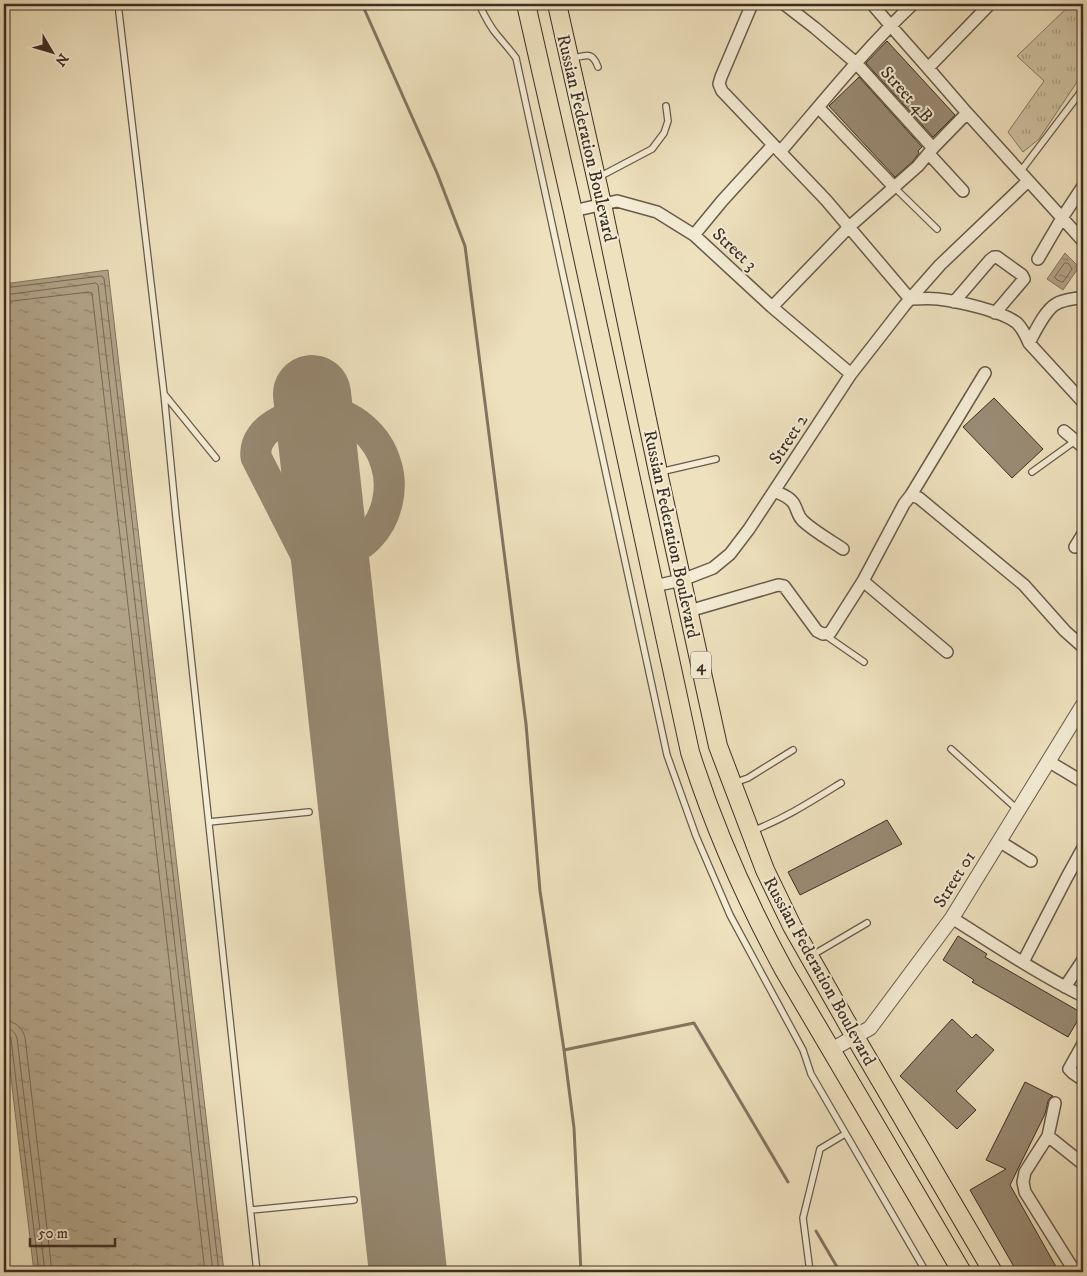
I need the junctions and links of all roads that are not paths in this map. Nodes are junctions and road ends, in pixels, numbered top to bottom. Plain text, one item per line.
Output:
1 (118, 4) edge
2 (478, 4) edge
3 (526, 4) edge
4 (557, 4) edge
5 (752, 4) edge
6 (872, 4) edge
7 (913, 4) edge
8 (990, 4) edge
9 (788, 5) edge
10 (890, 25) junction
11 (569, 59) junction
12 (856, 63) junction
13 (598, 67) dead end
14 (928, 68) junction
15 (1083, 89) edge
16 (666, 106) dead end
17 (818, 107) junction
18 (966, 114) junction
19 (776, 149) junction
20 (931, 151) junction
21 (1024, 177) junction
22 (597, 179) junction
23 (1083, 186) edge
24 (894, 187) junction
25 (963, 191) dead end
26 (602, 204) junction
27 (573, 211) junction
28 (1062, 218) junction
29 (849, 228) junction
30 (937, 228) dead end
31 (694, 235) junction
32 (1083, 241) edge
33 (1038, 259) dead end
34 (1083, 297) edge
35 (910, 299) junction
36 (954, 302) junction
37 (772, 307) junction
38 (995, 313) junction
39 (1029, 344) junction
40 (985, 373) dead end
41 (851, 374) junction
42 (164, 394) junction
43 (1083, 402) edge
44 (1064, 431) dead end
45 (1081, 441) edge
46 (216, 458) dead end
47 (716, 459) dead end
48 (658, 472) junction
49 (1032, 472) dead end
50 (774, 491) junction
51 (911, 495) junction
52 (1083, 534) edge
53 (1075, 547) dead end
54 (843, 549) dead end
55 (682, 580) junction
56 (863, 581) junction
57 (654, 586) junction
58 (689, 611) junction
59 (823, 634) junction
60 (1083, 647) edge
61 (947, 652) dead end
62 (864, 662) dead end
63 (1083, 705) edge
64 (952, 748) dead end
65 (793, 750) dead end
66 (1048, 761) junction
67 (1083, 782) edge
68 (841, 783) dead end
69 (732, 784) junction
70 (1018, 810) junction
71 (309, 812) dead end
72 (209, 822) junction
73 (750, 832) junction
74 (999, 842) junction
75 (1083, 848) edge
76 (1031, 861) dead end
77 (952, 918) junction
78 (867, 923) dead end
79 (809, 957) junction
80 (1083, 960) edge
81 (1023, 962) junction
82 (1065, 987) junction
83 (1083, 996) edge
84 (855, 1037) junction
85 (1083, 1044) edge
86 (831, 1050) junction
87 (1083, 1080) edge
88 (1055, 1103) dead end
89 (845, 1134) junction
90 (1048, 1136) junction
91 (1083, 1164) edge
92 (354, 1200) dead end
93 (251, 1210) junction
94 (258, 1272) edge
95 (810, 1272) edge
96 (926, 1272) edge
97 (962, 1272) edge
98 (992, 1272) edge
99 (1075, 1272) edge

1 - 42 lane
2 - 89 lane
3 - 27 highway, Russian Federation Boulevard / 4
4 - 11 highway, Russian Federation Boulevard / 4
5 - 19 street
6 - 10 street
7 - 10 street
8 - 14 street
9 - 12 street, Street 4B
10 - 12 street
10 - 14 street
11 - 13 lane
11 - 22 highway, Russian Federation Boulevard / 4
12 - 17 street
12 - 20 street, Street 4B
14 - 18 street
15 - 21 lane
16 - 22 lane
17 - 19 street
17 - 24 street
18 - 20 street
18 - 21 street
19 - 29 street
19 - 31 street
20 - 24 street
20 - 25 street, Street 4B
21 - 28 street
21 - 35 street, Street 2
22 - 26 highway, Russian Federation Boulevard / 4
23 - 28 street
24 - 29 street
24 - 30 lane
26 - 27 street, Street 3
26 - 31 street, Street 3
26 - 48 highway, Russian Federation Boulevard / 4
27 - 57 highway, Russian Federation Boulevard / 4
28 - 32 street
28 - 33 street
29 - 35 street
29 - 37 street
31 - 37 street, Street 3
34 - 39 street
35 - 36 street
35 - 41 street, Street 2
36 - 38 street
36 - 38 street
37 - 41 street, Street 3
38 - 39 street
39 - 43 street
40 - 51 street
41 - 50 street, Street 2
42 - 46 lane
42 - 72 lane
44 - 45 street
45 - 49 lane
47 - 48 lane
48 - 55 highway, Russian Federation Boulevard / 4
50 - 54 street
50 - 55 street, Street 2
51 - 56 street
51 - 60 street
52 - 53 street
55 - 57 street, Street 2
55 - 58 highway, Russian Federation Boulevard / 4
56 - 59 street
56 - 61 street
57 - 86 highway, Russian Federation Boulevard / 4
58 - 59 street
58 - 69 highway, Russian Federation Boulevard / 4
59 - 62 lane
63 - 66 street, Street 01
64 - 70 lane
65 - 69 lane
66 - 67 street
66 - 70 street, Street 01
68 - 73 lane
69 - 73 highway, Russian Federation Boulevard / 4
70 - 74 street, Street 01
71 - 72 lane
72 - 93 lane
73 - 79 highway, Russian Federation Boulevard / 4
74 - 76 street
74 - 77 street, Street 01
75 - 81 street
77 - 81 street
77 - 84 street, Street 01
78 - 79 lane
79 - 84 highway, Russian Federation Boulevard / 4
80 - 82 street
81 - 82 street
82 - 83 street
84 - 86 street, Street 01
84 - 98 highway, Russian Federation Boulevard / 4
85 - 87 street
86 - 97 highway, Russian Federation Boulevard / 4
88 - 90 street
89 - 95 lane
89 - 96 lane
90 - 91 street
90 - 99 street
92 - 93 lane
93 - 94 lane

